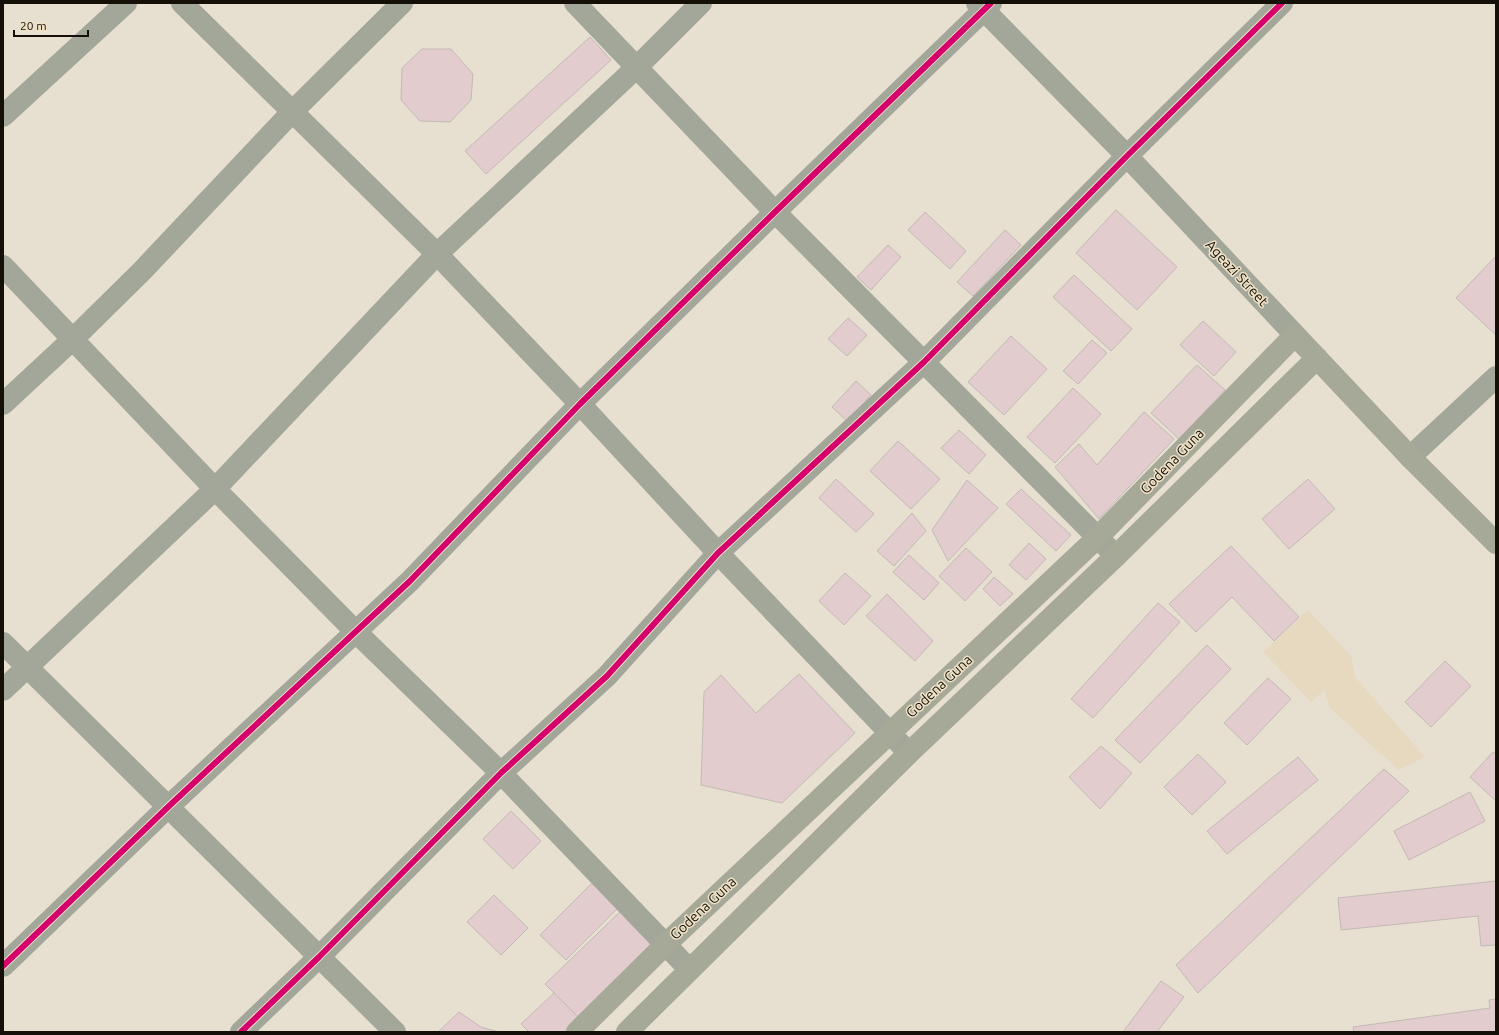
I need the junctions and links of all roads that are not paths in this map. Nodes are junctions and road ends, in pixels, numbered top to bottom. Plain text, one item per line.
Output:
1 (126, 3) edge
2 (182, 3) edge
3 (402, 3) edge
4 (575, 3) edge
5 (701, 3) edge
6 (1282, 3) edge
7 (984, 5) edge
8 (637, 67) junction
9 (292, 112) junction
10 (3, 116) edge
11 (1127, 156) junction
12 (776, 212) junction
13 (437, 254) junction
14 (3, 266) edge
15 (1295, 334) junction
16 (73, 339) junction
17 (1317, 358) junction
18 (924, 362) junction
19 (1496, 377) edge
20 (3, 404) edge
21 (580, 404) junction
22 (1410, 458) junction
23 (215, 489) junction
24 (1097, 538) junction
25 (1496, 543) edge
26 (718, 553) junction
27 (1116, 556) junction
28 (356, 632) junction
29 (3, 643) edge
30 (27, 667) junction
31 (3, 690) edge
32 (890, 733) junction
33 (909, 753) junction
34 (501, 773) junction
35 (168, 807) junction
36 (666, 944) junction
37 (319, 957) junction
38 (3, 966) edge
39 (689, 969) junction
40 (241, 1032) edge
41 (395, 1032) edge
42 (577, 1032) edge
43 (627, 1032) edge

1 - 10 street
2 - 9 street
3 - 9 street
4 - 8 street
5 - 8 street
6 - 11 street
7 - 11 street, Ageazi Street
7 - 12 street
8 - 12 street
8 - 13 street
9 - 13 street
9 - 16 street
11 - 15 street, Ageazi Street
11 - 18 street
12 - 18 street
12 - 21 street
13 - 21 street
13 - 23 street
14 - 16 street
15 - 17 main road, Ageazi Street
15 - 24 main road, Godena Guna
16 - 20 street
16 - 23 street
17 - 22 main road, Ageazi Street
17 - 27 main road, Godena Guna
18 - 24 street
18 - 26 street
19 - 22 street
21 - 26 street
21 - 28 street
22 - 25 main road, Ageazi Street
23 - 28 street
23 - 30 street
24 - 27 street
24 - 32 main road, Godena Guna
26 - 32 street
26 - 34 street
27 - 33 main road, Godena Guna
28 - 34 street
28 - 35 street
29 - 30 street
30 - 31 street
30 - 35 street
32 - 33 street
32 - 36 main road, Godena Guna
33 - 39 main road, Godena Guna
34 - 36 street
34 - 37 street
35 - 37 street
35 - 38 street
36 - 39 street
36 - 42 main road, Godena Guna
37 - 40 street
37 - 41 street
39 - 43 main road, Godena Guna

